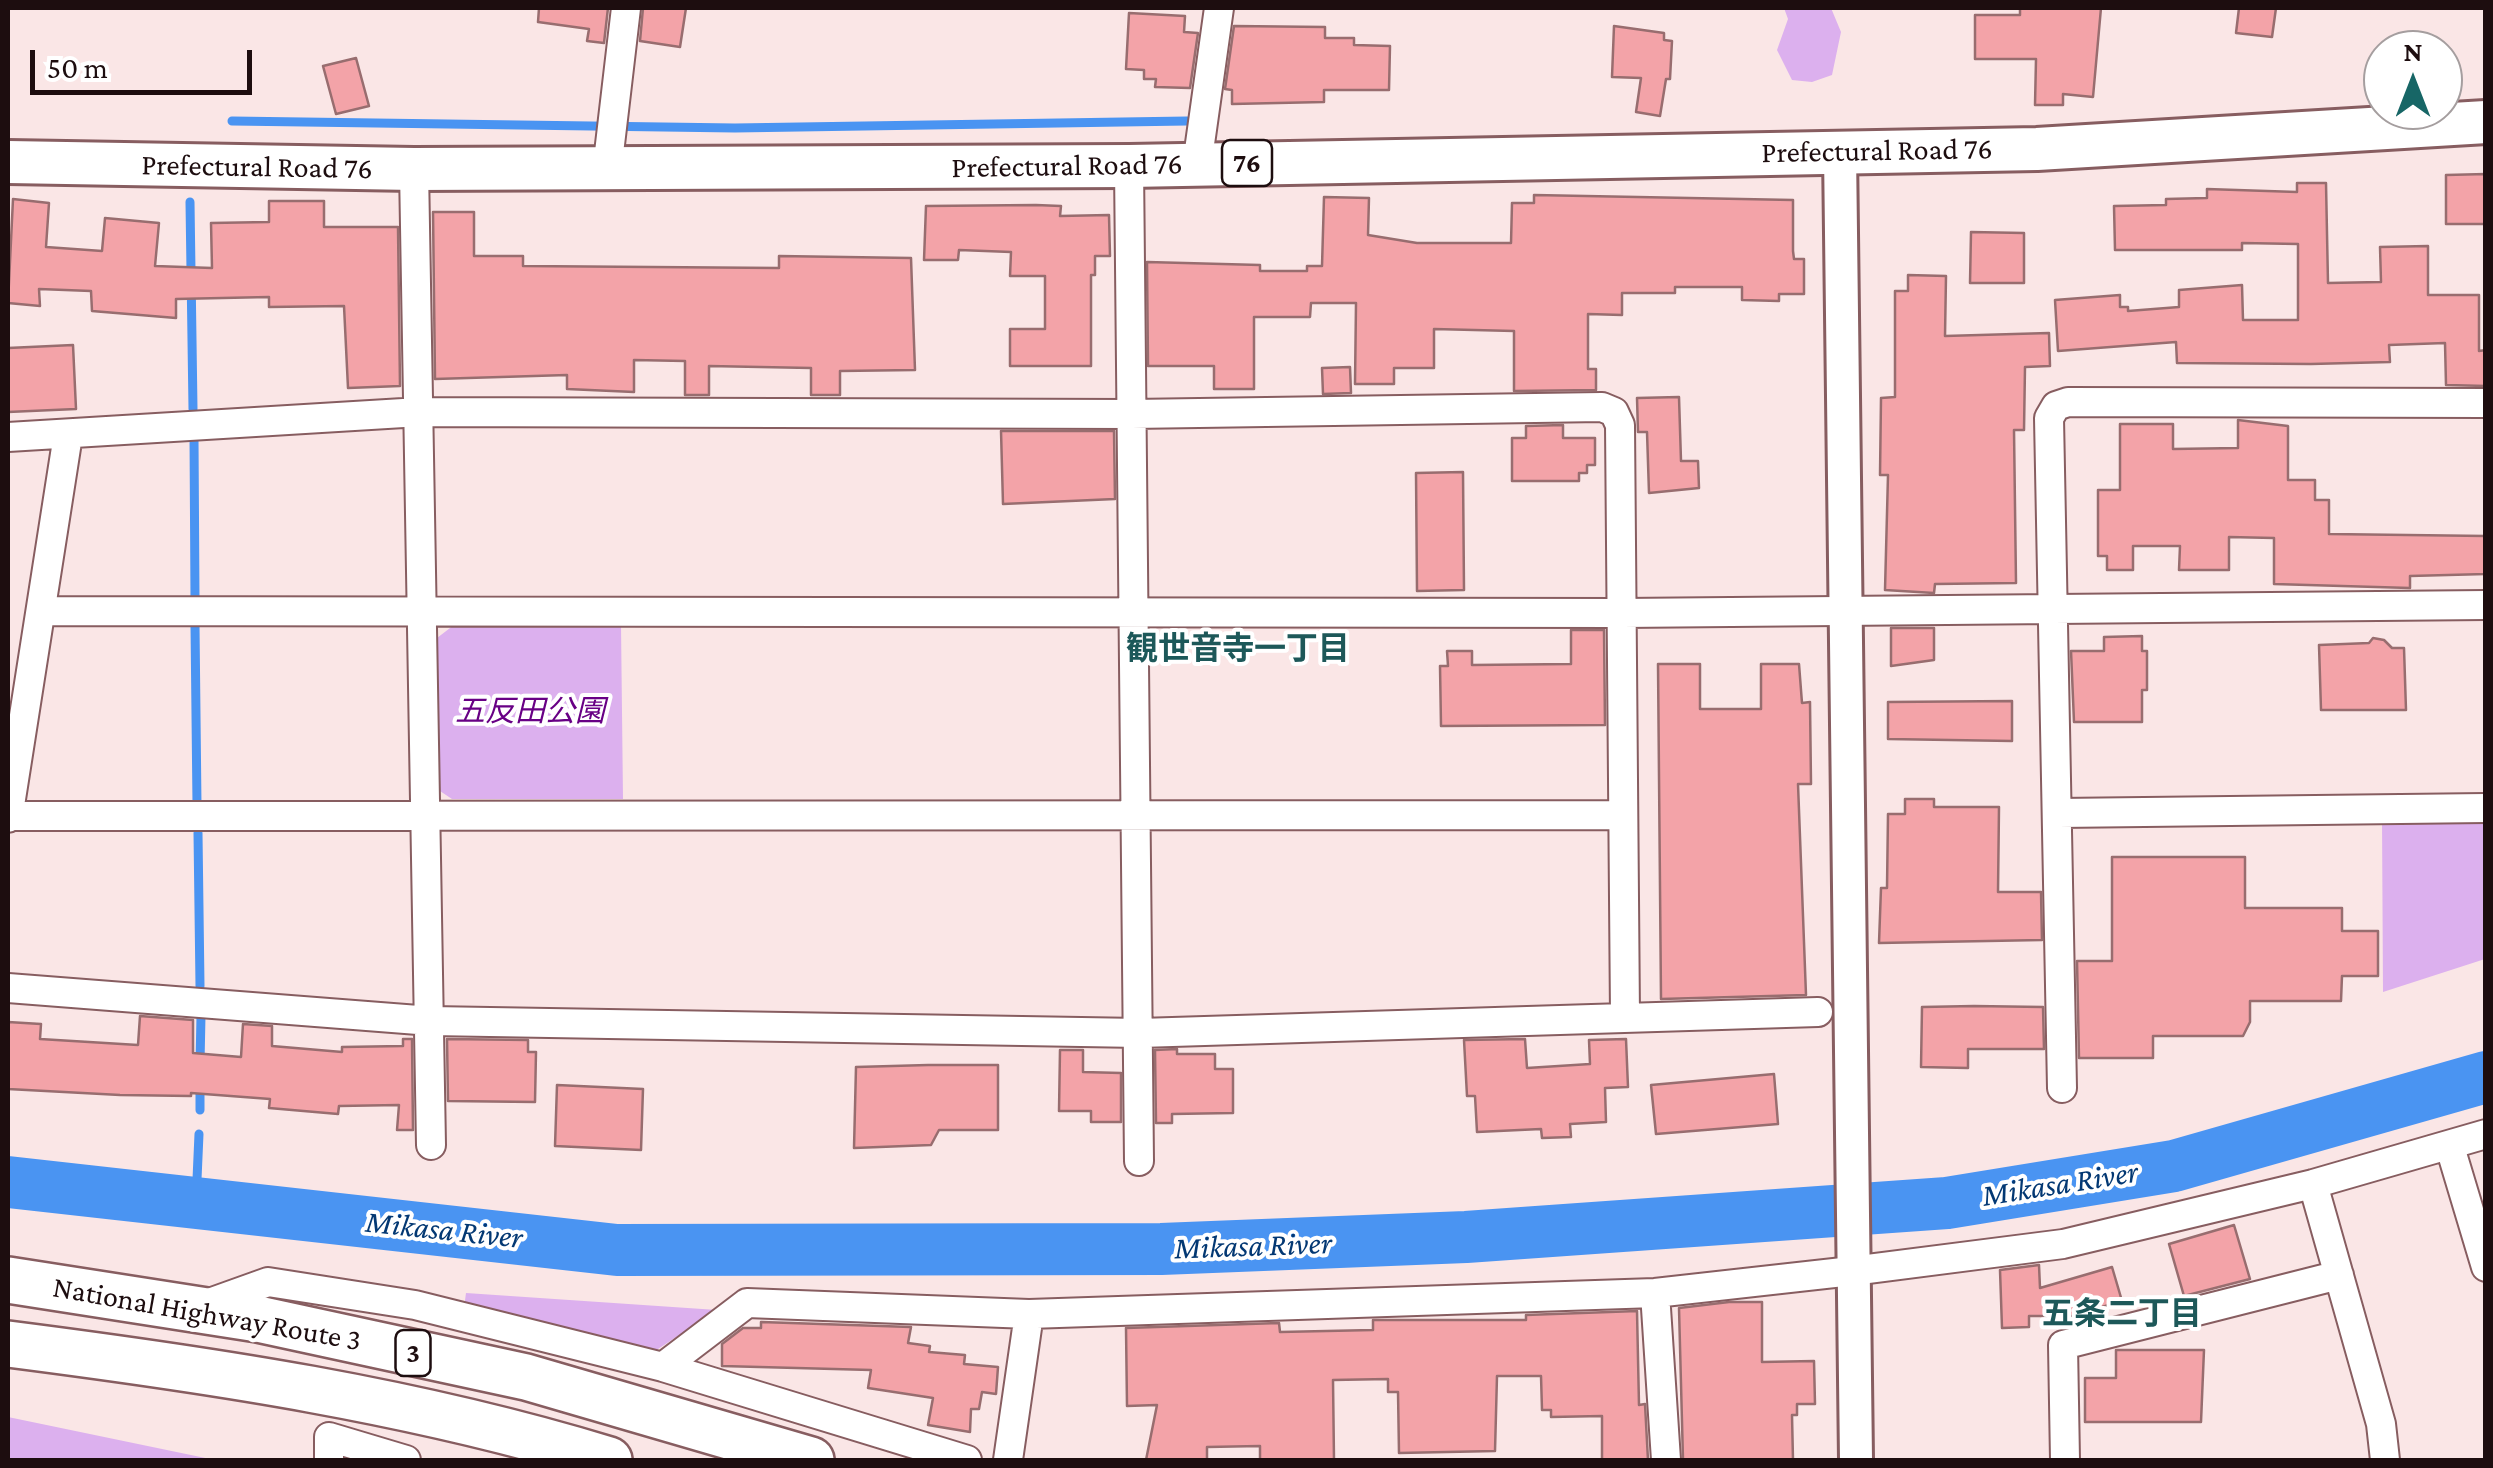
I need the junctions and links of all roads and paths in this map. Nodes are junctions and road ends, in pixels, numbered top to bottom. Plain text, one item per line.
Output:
1 (626, 8) edge
2 (1220, 8) edge
3 (2486, 122) edge
4 (609, 140) junction
5 (1840, 152) junction
6 (8, 162) edge
7 (1197, 165) junction
8 (1129, 166) junction
9 (414, 169) junction
10 (2486, 403) edge
11 (420, 412) junction
12 (1132, 414) junction
13 (68, 435) junction
14 (8, 437) edge
15 (2486, 604) edge
16 (1134, 610) junction
17 (1845, 610) junction
18 (2052, 610) junction
19 (42, 611) junction
20 (1622, 613) junction
21 (424, 614) junction
22 (2486, 808) edge
23 (2059, 813) junction
24 (1136, 814) junction
25 (1622, 815) junction
26 (427, 816) junction
27 (8, 817) edge
28 (8, 988) edge
29 (1818, 1012) dead end
30 (1625, 1016) junction
31 (432, 1021) junction
32 (1140, 1033) junction
33 (2062, 1088) dead end
34 (2486, 1134) edge
35 (431, 1144) dead end
36 (2450, 1146) junction
37 (1139, 1161) dead end
38 (2313, 1184) junction
39 (2486, 1266) edge
40 (1852, 1267) junction
41 (2339, 1275) junction
42 (8, 1280) edge
43 (1655, 1293) junction
44 (193, 1309) junction
45 (1029, 1314) junction
46 (8, 1344) edge
47 (663, 1366) junction
48 (329, 1460) edge
49 (406, 1460) edge
50 (609, 1460) edge
51 (811, 1460) edge
52 (967, 1460) edge
53 (1008, 1460) edge
54 (1666, 1460) edge
55 (1856, 1460) edge
56 (2066, 1460) edge
57 (2385, 1460) edge

1 - 4 street
2 - 7 street
3 - 5 main road, Prefectural Road 76 / 76
4 - 8 main road, Prefectural Road 76 / 76
4 - 9 main road, Prefectural Road 76 / 76
5 - 7 main road, Prefectural Road 76 / 76
5 - 17 street
6 - 9 main road, Prefectural Road 76 / 76
7 - 8 main road, Prefectural Road 76 / 76
8 - 12 street
9 - 11 street
10 - 18 street
11 - 12 street
11 - 13 street
11 - 21 street
12 - 16 street
12 - 20 street
13 - 14 street
13 - 19 street
15 - 18 street
16 - 20 street
16 - 21 street
16 - 24 street
17 - 18 street
17 - 20 street
17 - 40 street
18 - 23 street
19 - 21 street
19 - 27 street
20 - 25 street
21 - 26 street
22 - 23 street
23 - 33 street
24 - 25 street
24 - 26 street
24 - 32 street
25 - 30 street
26 - 27 street
26 - 31 street
28 - 31 street
29 - 30 street
30 - 32 street
31 - 32 street
31 - 35 street
32 - 37 street
34 - 36 street
36 - 38 street
36 - 39 street
38 - 40 street
38 - 41 street
40 - 43 street
40 - 55 street
41 - 56 street
41 - 57 street
42 - 44 highway, National Highway Route 3 / 3
43 - 45 street
43 - 54 street
44 - 47 street
44 - 51 highway, National Highway Route 3 / 3
45 - 47 street
45 - 53 street
46 - 50 highway, National Highway Route 3 / 3
47 - 52 street
48 - 49 street

